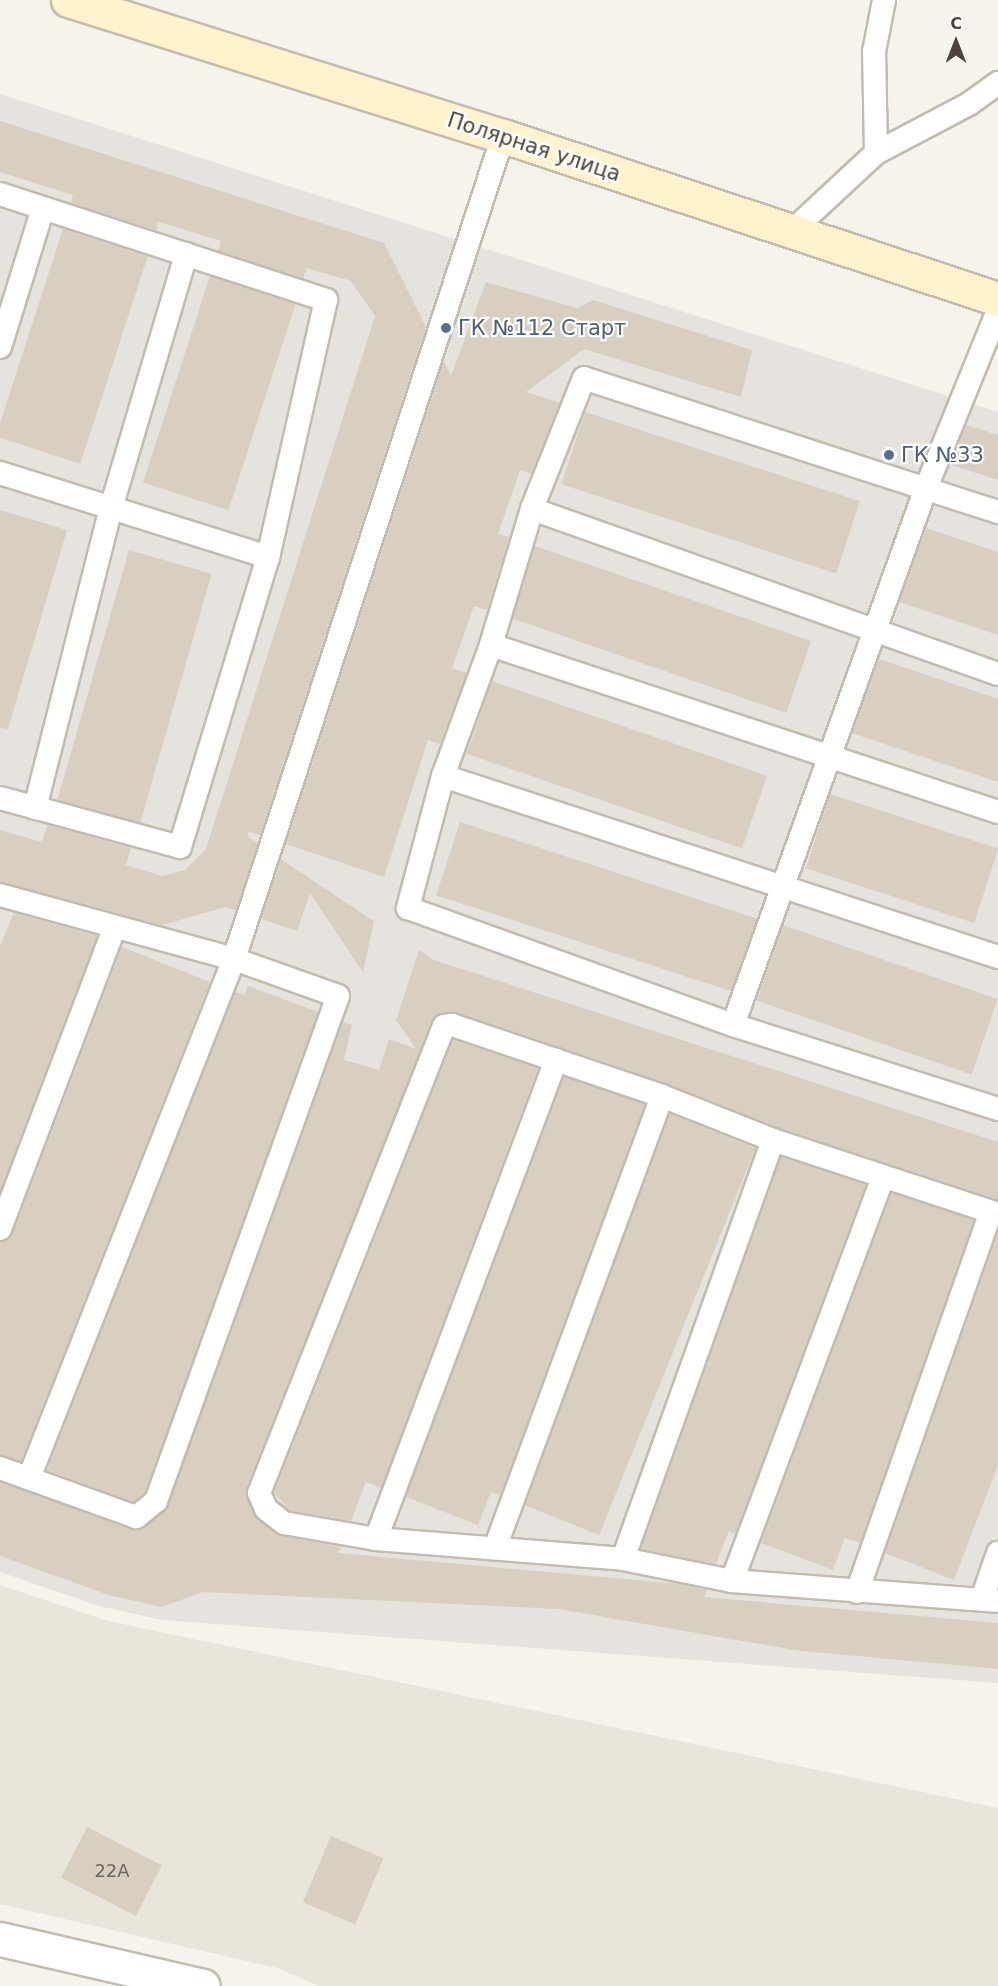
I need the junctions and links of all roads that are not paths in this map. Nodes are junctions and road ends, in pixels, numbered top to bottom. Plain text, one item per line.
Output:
1 (68, 0) edge
2 (884, 0) edge
3 (998, 83) edge
4 (503, 136) junction
5 (876, 153) junction
6 (0, 194) edge
7 (43, 208) junction
8 (792, 231) junction
9 (186, 254) junction
10 (998, 299) edge
11 (998, 311) edge
12 (0, 347) edge
13 (0, 473) edge
14 (926, 488) junction
15 (111, 508) junction
16 (532, 509) junction
17 (998, 512) edge
18 (268, 557) junction
19 (874, 632) junction
20 (491, 645) junction
21 (998, 674) edge
22 (829, 757) junction
23 (442, 776) junction
24 (0, 798) edge
25 (35, 808) junction
26 (998, 812) edge
27 (783, 886) junction
28 (1, 897) edge
29 (115, 927) junction
30 (998, 957) edge
31 (234, 959) junction
32 (733, 1026) junction
33 (556, 1060) junction
34 (662, 1096) junction
35 (998, 1109) edge
36 (773, 1140) junction
37 (883, 1177) junction
38 (994, 1213) edge
39 (0, 1229) edge
40 (0, 1467) edge
41 (29, 1478) junction
42 (376, 1539) junction
43 (495, 1548) junction
44 (998, 1553) edge
45 (623, 1559) junction
46 (732, 1581) junction
47 (857, 1592) junction
48 (990, 1600) edge
49 (0, 1939) edge
50 (203, 1986) edge

1 - 4 main road, Полярная улица
2 - 5 lane
3 - 5 lane
4 - 8 main road, Полярная улица
4 - 31 lane
5 - 8 lane
6 - 7 lane
7 - 9 lane
7 - 12 lane
8 - 10 main road, Полярная улица
9 - 15 lane
9 - 18 lane
11 - 14 lane
13 - 15 lane
14 - 16 lane
14 - 17 lane
14 - 19 lane
15 - 18 lane
15 - 25 lane
16 - 19 lane
16 - 20 lane
18 - 25 lane
19 - 21 lane
19 - 22 lane
20 - 22 lane
20 - 23 lane
22 - 26 lane
22 - 27 lane
23 - 27 lane
23 - 32 lane
24 - 25 lane
27 - 30 lane
27 - 32 lane
28 - 29 lane
29 - 31 lane
29 - 39 lane
31 - 41 lane
31 - 41 lane
32 - 35 lane
33 - 34 lane
33 - 42 lane
33 - 42 lane
34 - 36 lane
34 - 43 lane
36 - 37 lane
36 - 45 lane
37 - 38 lane
37 - 46 lane
38 - 47 lane
40 - 41 lane
42 - 43 lane
43 - 45 lane
44 - 48 lane
45 - 46 lane
46 - 47 lane
47 - 48 lane
49 - 50 street

